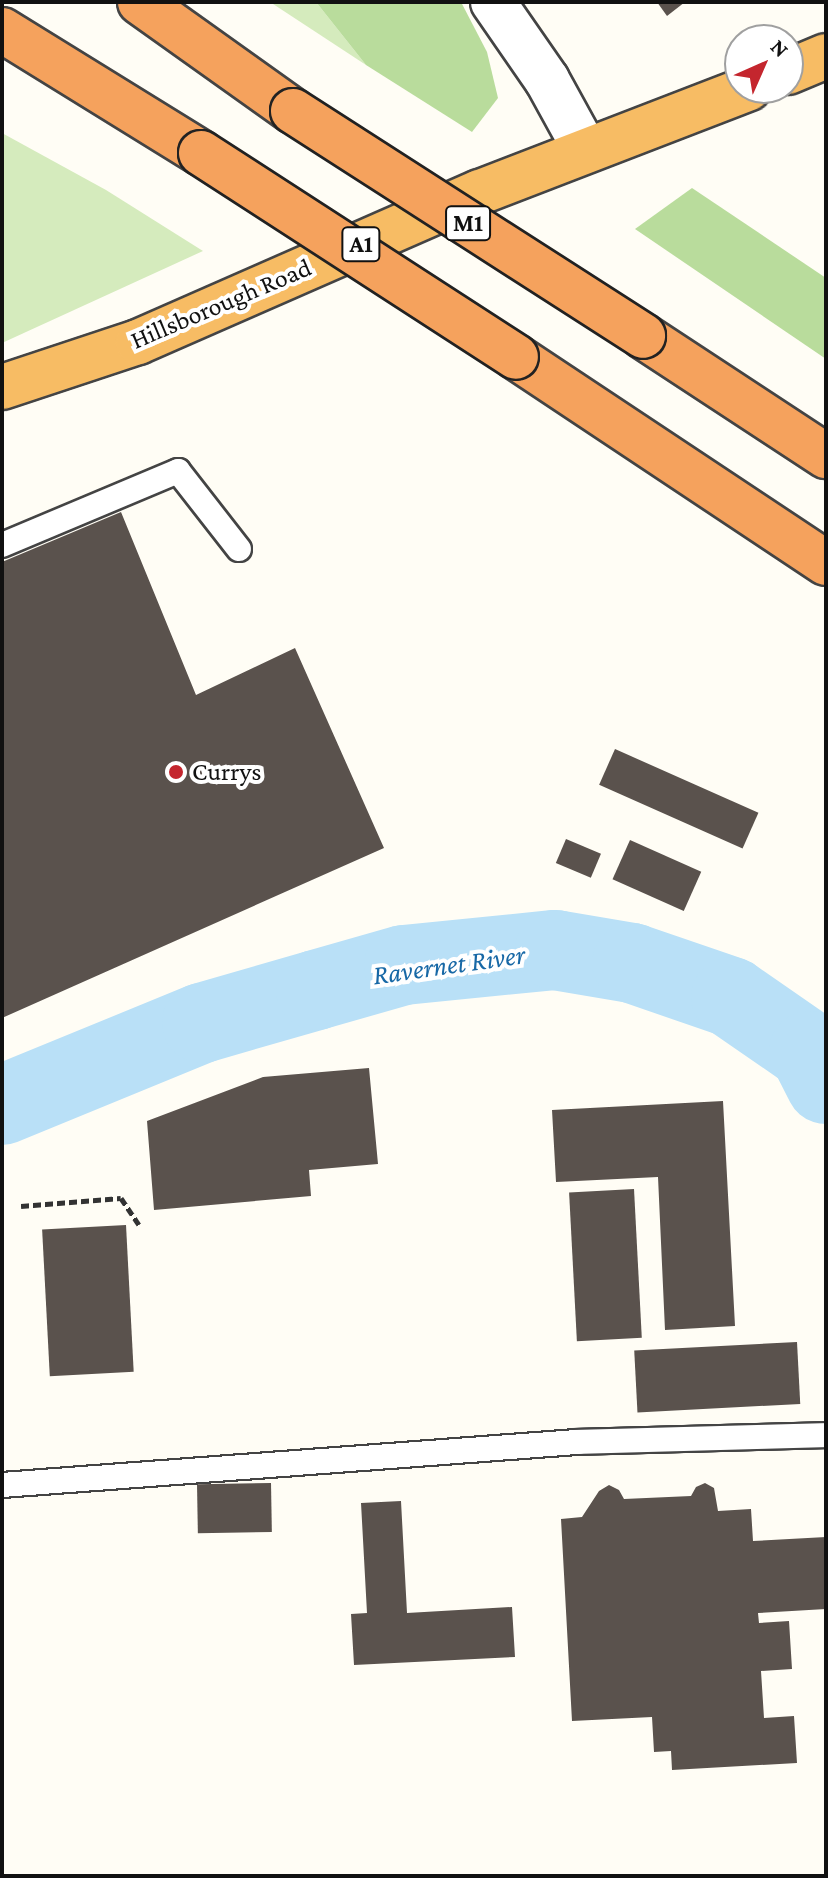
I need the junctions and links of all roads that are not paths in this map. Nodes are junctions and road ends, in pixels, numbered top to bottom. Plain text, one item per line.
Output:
1 (124, 2) edge
2 (140, 2) edge
3 (493, 2) edge
4 (2, 30) edge
5 (2, 42) edge
6 (826, 56) edge
7 (53, 64) junction
8 (804, 65) edge
9 (257, 86) junction
10 (724, 97) edge
11 (585, 149) junction
12 (2, 387) edge
13 (826, 456) edge
14 (2, 545) edge
15 (239, 549) dead end
16 (826, 563) edge
17 (826, 1435) edge
18 (2, 1485) edge

1 - 9 highway, M1
2 - 9 highway
3 - 11 street
4 - 7 highway
5 - 7 highway
6 - 8 highway
7 - 16 highway, bridge
9 - 13 highway, M1, bridge
10 - 11 highway, Hillsborough Road / A1
11 - 12 highway, Hillsborough Road / A1
14 - 15 lane
17 - 18 lane

